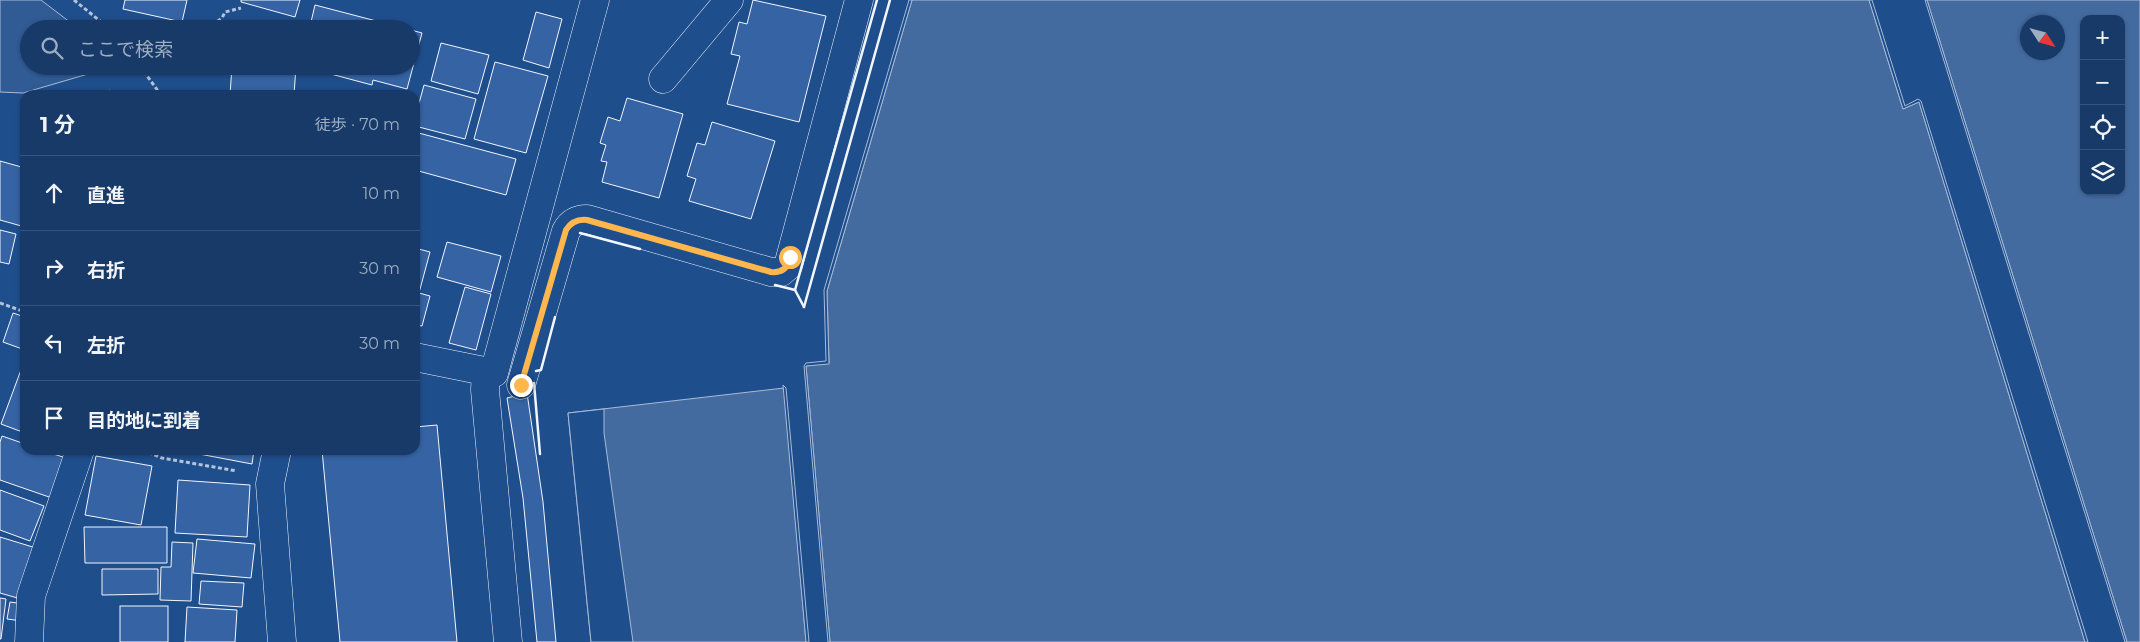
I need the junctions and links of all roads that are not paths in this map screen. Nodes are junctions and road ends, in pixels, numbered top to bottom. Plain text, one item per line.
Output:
1 (595, 0) edge
2 (729, 0) edge
3 (859, 0) edge
4 (663, 79) dead end
5 (420, 358) edge
6 (486, 372) junction
7 (521, 385) dead end
8 (78, 455) edge
9 (276, 455) edge
10 (29, 642) edge
11 (282, 642) edge
12 (508, 642) edge

1 - 6 street
2 - 4 street
3 - 7 street
5 - 6 street
6 - 12 street
8 - 10 street
9 - 11 street

